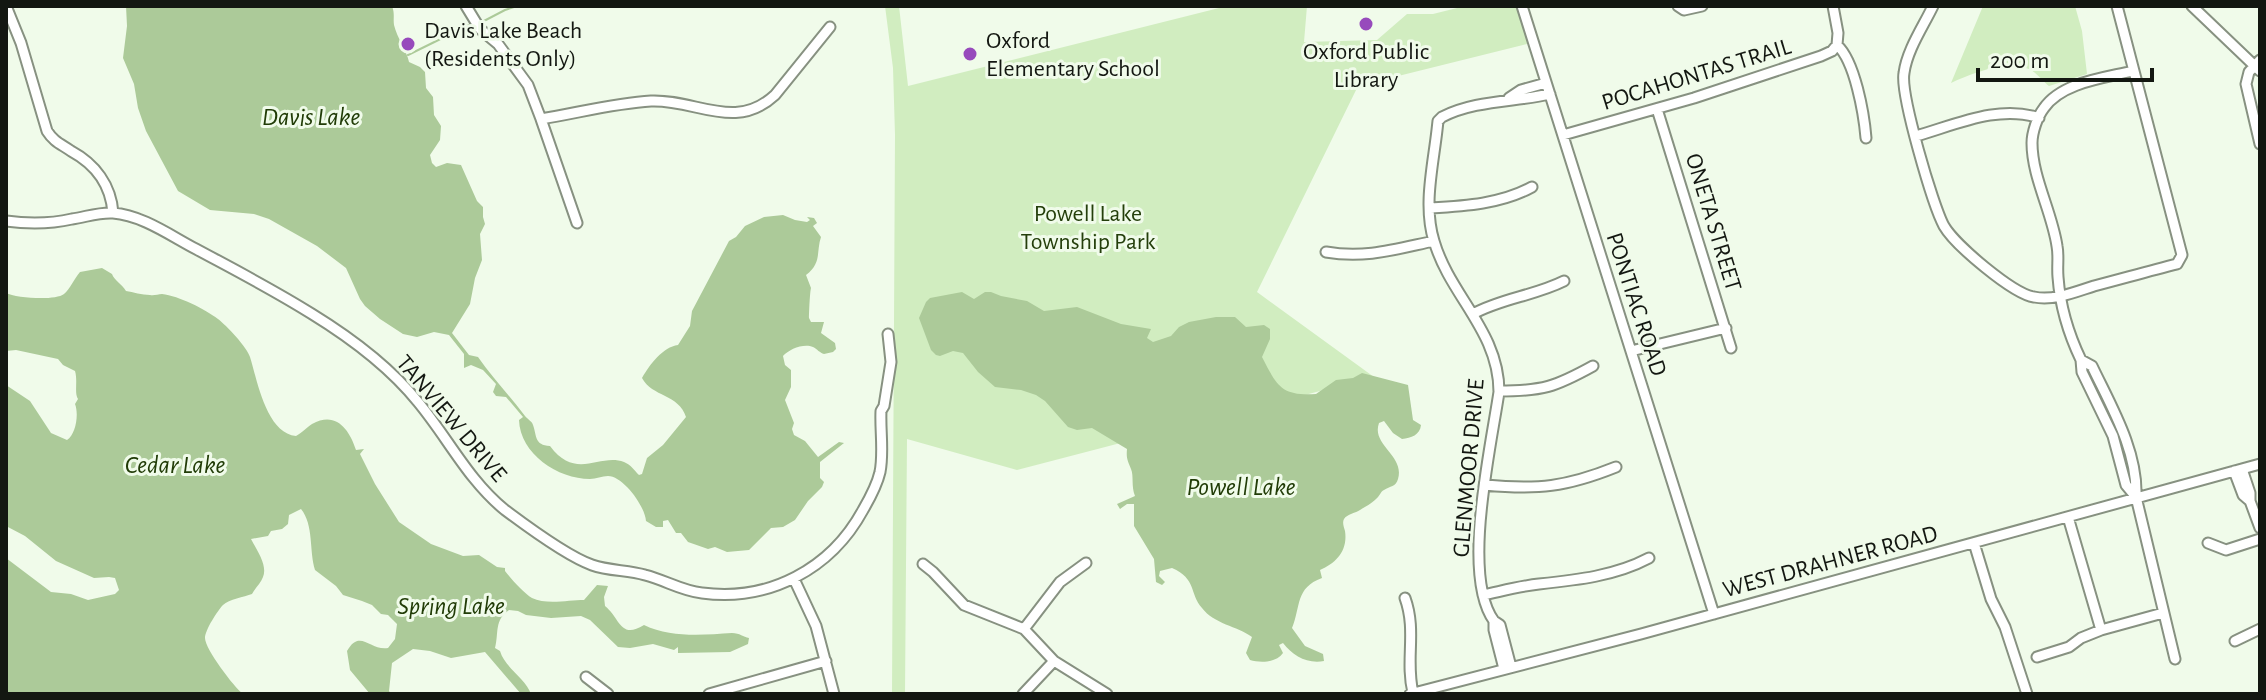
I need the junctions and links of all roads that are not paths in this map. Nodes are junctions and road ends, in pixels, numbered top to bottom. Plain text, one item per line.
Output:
1 (6, 6) edge
2 (466, 6) edge
3 (1522, 6) edge
4 (1678, 6) edge
5 (1702, 6) edge
6 (1833, 6) edge
7 (1933, 6) edge
8 (2117, 6) edge
9 (2192, 6) edge
10 (830, 27) dead end
11 (1837, 45) junction
12 (2258, 65) edge
13 (2133, 71) junction
14 (1546, 83) junction
15 (1550, 94) junction
16 (1509, 98) junction
17 (1657, 109) junction
18 (2039, 118) junction
19 (541, 119) junction
20 (1563, 135) junction
21 (1916, 136) junction
22 (1866, 138) dead end
23 (2260, 144) edge
24 (1532, 187) dead end
25 (1430, 208) junction
26 (113, 213) junction
27 (6, 221) edge
28 (577, 223) dead end
29 (1434, 241) junction
30 (1326, 252) dead end
31 (1564, 281) dead end
32 (2061, 295) junction
33 (1473, 314) junction
34 (1726, 328) junction
35 (888, 334) dead end
36 (1731, 348) dead end
37 (1631, 351) junction
38 (2081, 360) junction
39 (1593, 366) dead end
40 (1499, 391) junction
41 (2125, 440) junction
42 (2115, 443) junction
43 (2260, 464) edge
44 (1616, 467) dead end
45 (2238, 470) junction
46 (1485, 485) junction
47 (2136, 497) junction
48 (2068, 517) junction
49 (2260, 528) edge
50 (2260, 539) edge
51 (1974, 543) junction
52 (2208, 543) dead end
53 (1649, 558) dead end
54 (1086, 563) dead end
55 (923, 564) dead end
56 (794, 579) junction
57 (1483, 595) junction
58 (1405, 598) dead end
59 (2163, 613) junction
60 (1714, 614) junction
61 (1024, 629) junction
62 (2260, 629) edge
63 (2101, 630) junction
64 (2235, 641) dead end
65 (2037, 657) dead end
66 (2175, 659) dead end
67 (826, 661) junction
68 (1054, 661) junction
69 (1508, 668) junction
70 (586, 677) dead end
71 (608, 694) edge
72 (709, 694) edge
73 (834, 694) edge
74 (1023, 694) edge
75 (1107, 694) edge
76 (1411, 694) edge
77 (2027, 694) edge

1 - 26 street
2 - 19 street
3 - 14 street, PONTIAC ROAD
4 - 5 street
6 - 11 street
7 - 21 street
8 - 13 street
9 - 12 street
10 - 19 street
11 - 17 street, POCAHONTAS TRAIL
11 - 22 street
12 - 23 street
13 - 18 street
13 - 32 street
14 - 15 street, PONTIAC ROAD
14 - 16 street, GLENMOOR DRIVE
15 - 16 street, GLENMOOR DRIVE
15 - 20 street, PONTIAC ROAD
16 - 25 street, GLENMOOR DRIVE
17 - 20 street, POCAHONTAS TRAIL
17 - 34 street, ONETA STREET
18 - 21 street
18 - 32 street
19 - 28 street
20 - 37 street, PONTIAC ROAD
21 - 32 street
24 - 25 street
25 - 29 street, GLENMOOR DRIVE
26 - 27 street, TANVIEW DRIVE
26 - 56 street, TANVIEW DRIVE
29 - 30 street
29 - 33 street, GLENMOOR DRIVE
31 - 33 street
32 - 38 street
33 - 40 street, GLENMOOR DRIVE
34 - 36 street, ONETA STREET
34 - 37 street
35 - 56 street, TANVIEW DRIVE
37 - 60 street, PONTIAC ROAD
38 - 41 street
38 - 42 street
39 - 40 street
40 - 46 street, GLENMOOR DRIVE
41 - 42 street
41 - 47 street
42 - 47 street
43 - 45 street, WEST DRAHNER ROAD
44 - 46 street
45 - 47 street, WEST DRAHNER ROAD
45 - 49 street
46 - 57 street, GLENMOOR DRIVE
47 - 48 street, WEST DRAHNER ROAD
47 - 59 street
48 - 51 street, WEST DRAHNER ROAD
48 - 63 street
50 - 52 street
51 - 60 street, WEST DRAHNER ROAD
51 - 77 street
53 - 57 street
54 - 61 street
55 - 61 street
56 - 67 street
57 - 69 street, GLENMOOR DRIVE
58 - 76 street
59 - 63 street
59 - 66 street
60 - 69 street, WEST DRAHNER ROAD
61 - 68 street
62 - 64 street
63 - 65 street
67 - 72 street
67 - 73 street
68 - 74 street
68 - 75 street
69 - 76 street, WEST DRAHNER ROAD
70 - 71 street

